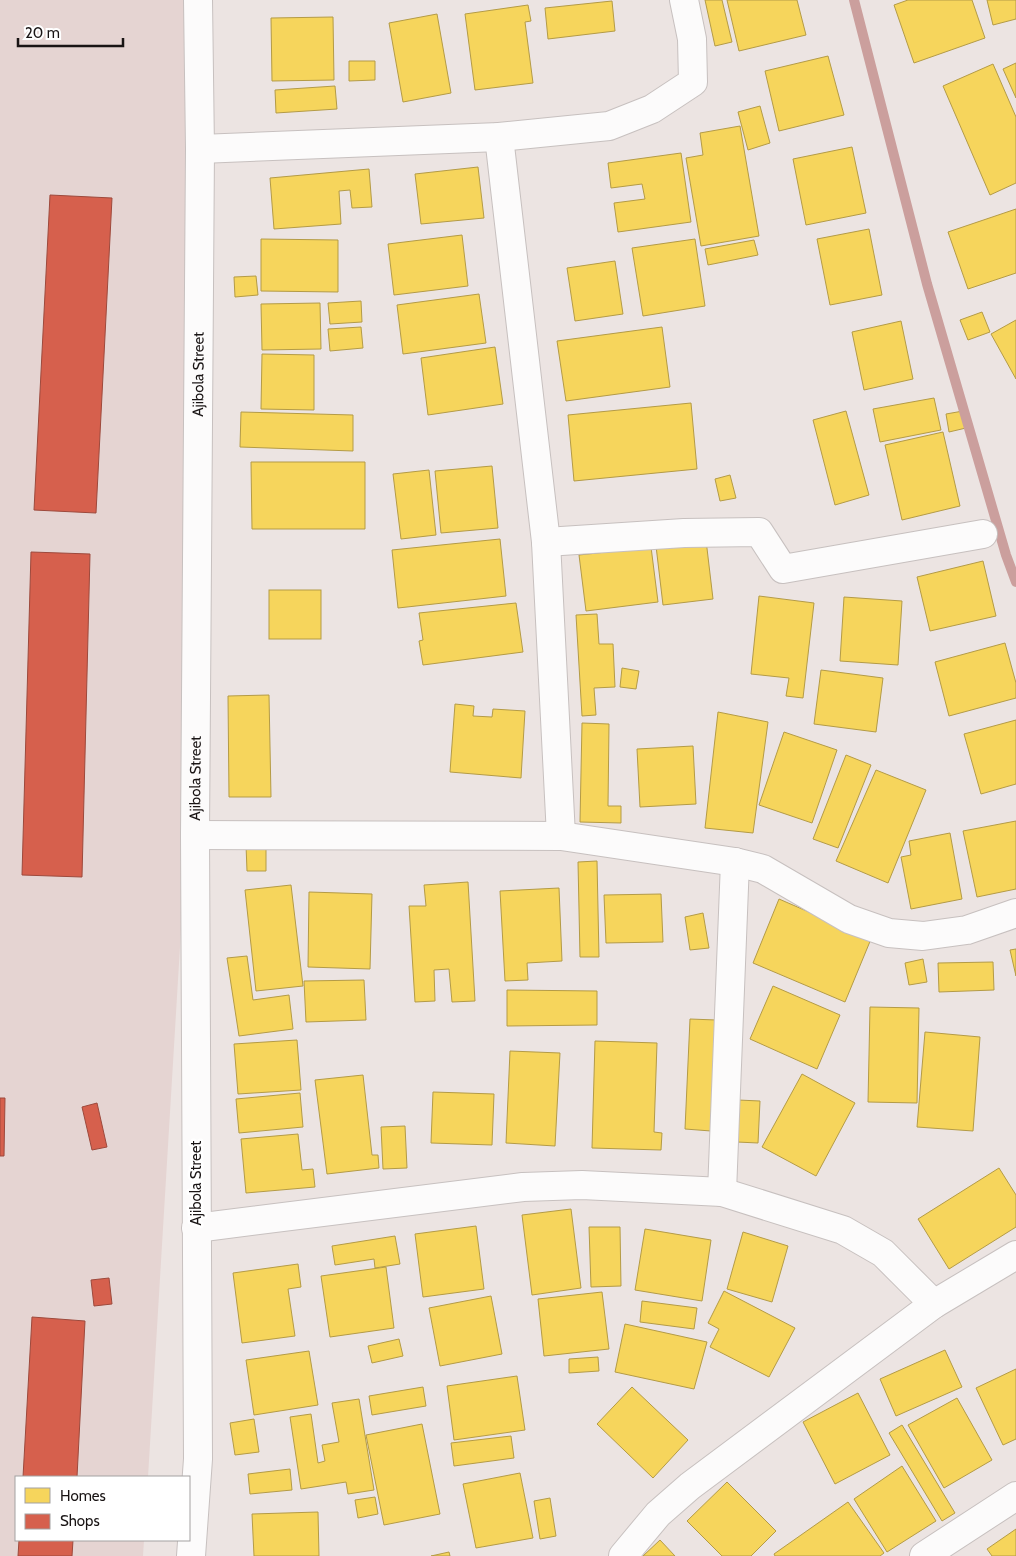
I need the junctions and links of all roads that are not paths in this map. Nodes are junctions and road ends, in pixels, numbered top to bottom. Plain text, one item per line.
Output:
1 (198, 0) edge
2 (684, 0) edge
3 (499, 137) junction
4 (200, 149) junction
5 (983, 534) dead end
6 (546, 542) junction
7 (195, 835) junction
8 (561, 836) junction
9 (735, 862) junction
10 (1016, 913) edge
11 (722, 1192) junction
12 (196, 1228) junction
13 (1016, 1255) edge
14 (934, 1304) junction
15 (1016, 1496) edge
16 (191, 1556) edge
17 (623, 1556) edge
18 (924, 1556) edge

1 - 4 street, Ajibola Street
2 - 3 street
3 - 4 street
3 - 6 street
4 - 7 street, Ajibola Street
5 - 6 street
6 - 8 street
7 - 8 street
7 - 12 street, Ajibola Street
8 - 9 street
9 - 10 street
9 - 11 street
11 - 12 street
11 - 14 street
12 - 16 street, Ajibola Street
13 - 14 street
14 - 17 street
15 - 18 street

